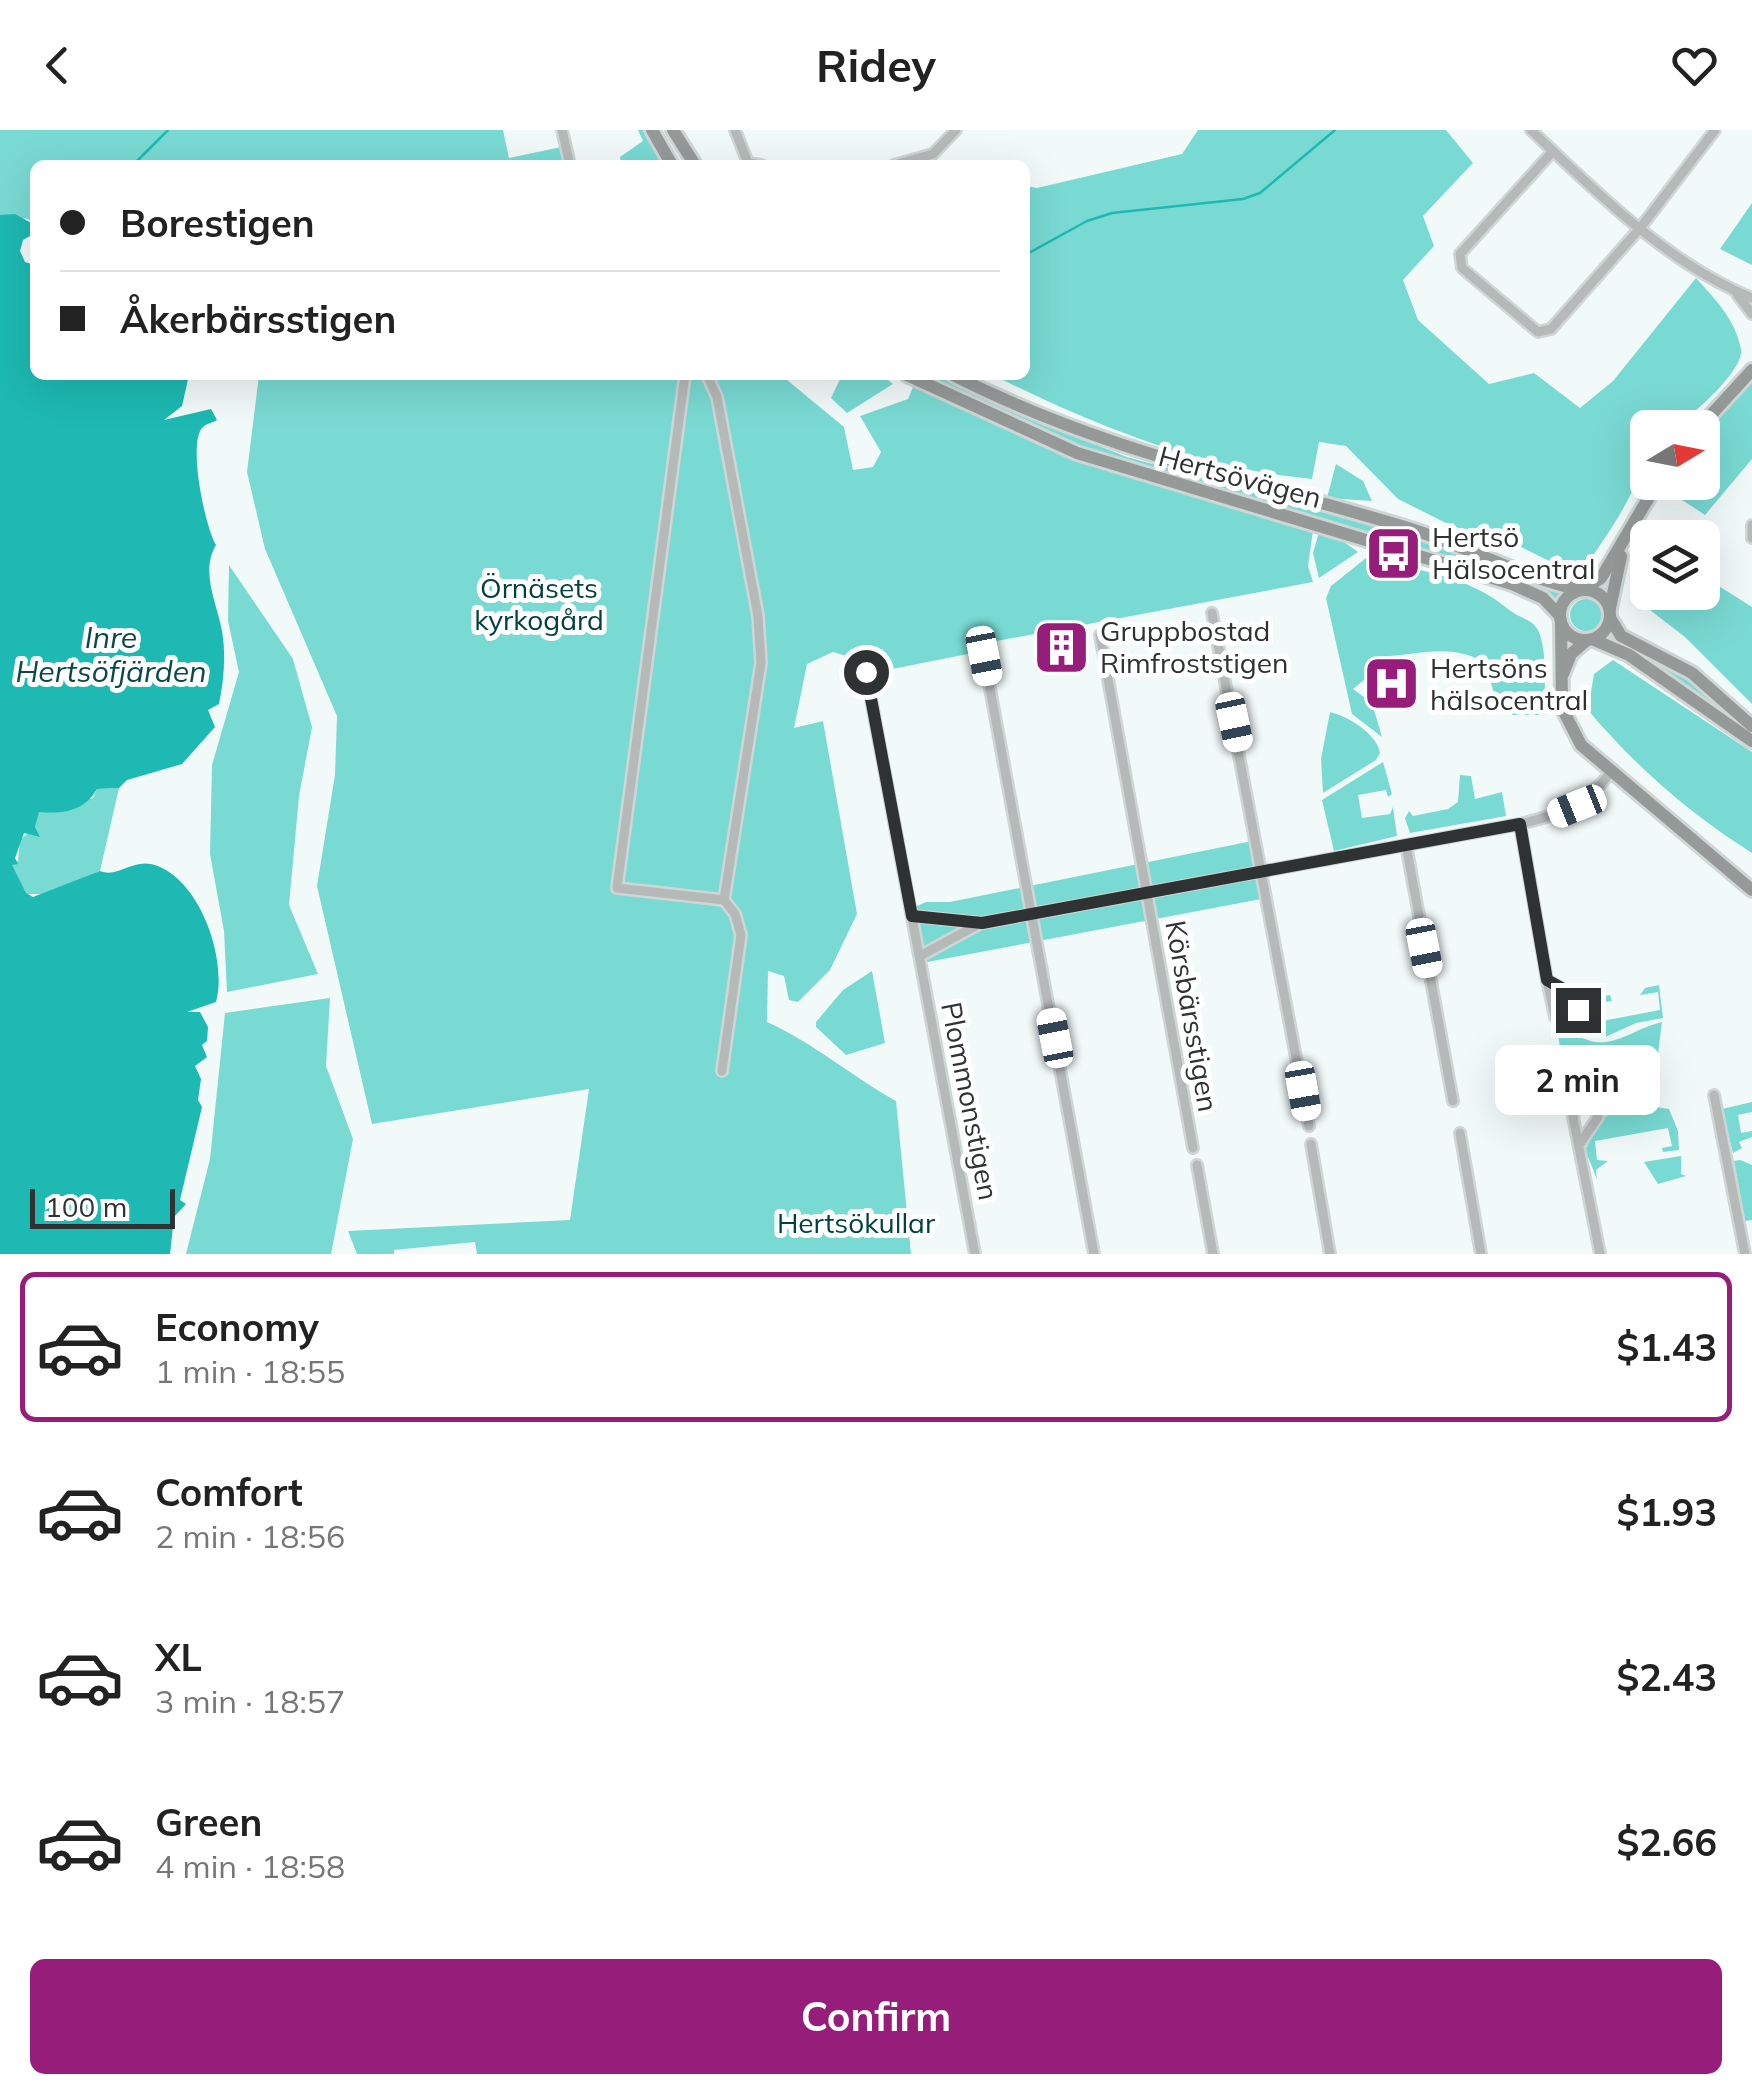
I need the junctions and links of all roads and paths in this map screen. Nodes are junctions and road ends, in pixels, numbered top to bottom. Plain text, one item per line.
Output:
1 (562, 130) edge
2 (652, 130) edge
3 (673, 130) edge
4 (735, 130) edge
5 (956, 130) edge
6 (1531, 130) edge
7 (1713, 131) edge
8 (1553, 151) junction
9 (569, 160) edge
10 (669, 160) edge
11 (692, 160) edge
12 (747, 160) edge
13 (912, 160) edge
14 (1641, 227) junction
15 (1735, 292) junction
16 (1752, 298) edge
17 (1752, 314) edge
18 (1751, 368) edge
19 (684, 380) edge
20 (710, 380) edge
21 (918, 380) edge
22 (964, 380) edge
23 (1714, 410) edge
24 (1648, 500) edge
25 (1752, 525) edge
26 (1628, 535) junction
27 (1752, 538) edge
28 (1582, 590) junction
29 (1212, 613) dead end
30 (1610, 613) junction
31 (1560, 619) junction
32 (1100, 634) dead end
33 (1589, 640) junction
34 (984, 656) dead end
35 (866, 672) dead end
36 (1560, 681) junction
37 (1752, 726) edge
38 (1752, 740) edge
39 (1611, 772) junction
40 (1520, 824) junction
41 (1406, 845) junction
42 (1262, 872) junction
43 (1752, 890) edge
44 (1146, 893) junction
45 (724, 900) junction
46 (1030, 914) junction
47 (912, 916) junction
48 (982, 923) junction
49 (920, 956) junction
50 (1547, 980) junction
51 (722, 1071) dead end
52 (1714, 1095) dead end
53 (1453, 1102) dead end
54 (1310, 1126) dead end
55 (1460, 1133) dead end
56 (1311, 1144) dead end
57 (1579, 1145) junction
58 (1194, 1148) dead end
59 (1196, 1166) dead end
60 (976, 1254) edge
61 (1094, 1254) edge
62 (1213, 1254) edge
63 (1330, 1254) edge
64 (1481, 1254) edge
65 (1600, 1254) edge
66 (1745, 1254) edge

1 - 9 street
2 - 10 main road
3 - 11 main road
4 - 12 street
5 - 13 street
6 - 8 street
7 - 14 street
8 - 14 street
8 - 14 street
14 - 15 street
15 - 16 street
15 - 17 street
18 - 23 main road
19 - 45 street
20 - 45 street
21 - 31 main road, Hertsövägen
22 - 28 main road, Hertsövägen
24 - 26 main road
25 - 27 street
26 - 28 main road
26 - 30 main road
28 - 30 main road
28 - 31 main road
29 - 42 street
30 - 33 main road
30 - 37 main road
31 - 33 main road
31 - 36 main road
32 - 44 street, Körsbärsstigen
33 - 36 main road
33 - 38 main road
34 - 46 street
35 - 47 street, Plommonstigen
36 - 39 main road
39 - 40 street
39 - 43 main road
40 - 41 street
40 - 50 street
41 - 42 street
41 - 53 street
42 - 44 street
42 - 54 street
44 - 46 street
44 - 58 street, Körsbärsstigen
45 - 51 street
46 - 48 street
46 - 61 street
47 - 48 street
47 - 49 street, Plommonstigen
48 - 49 street
49 - 60 street, Plommonstigen
50 - 50 street
52 - 66 street
55 - 64 street
56 - 63 street
57 - 57 street
57 - 65 street
59 - 62 street

